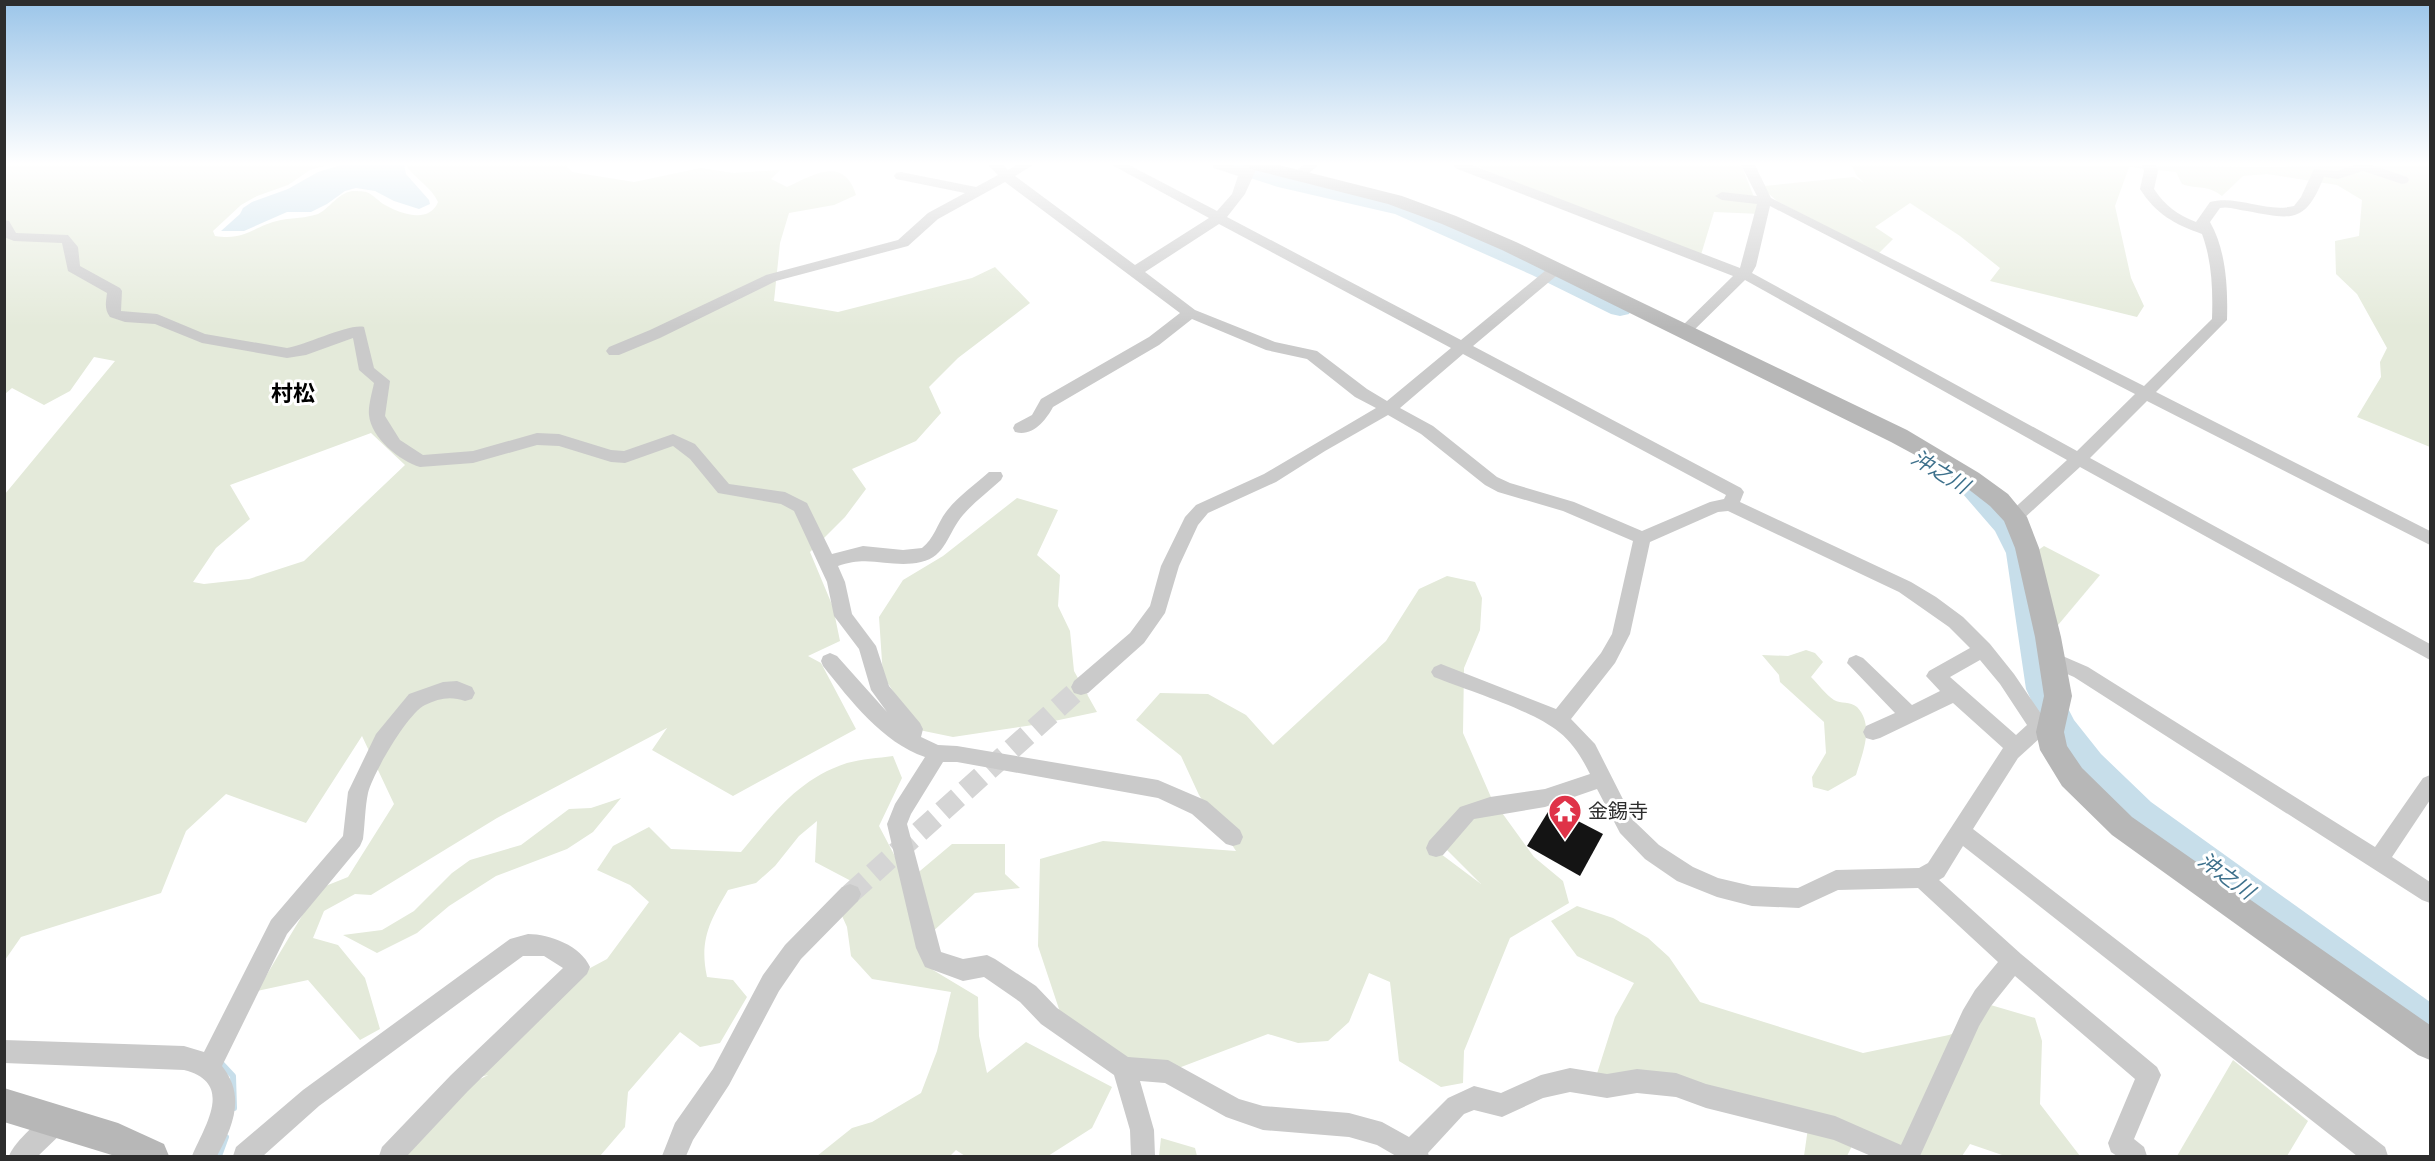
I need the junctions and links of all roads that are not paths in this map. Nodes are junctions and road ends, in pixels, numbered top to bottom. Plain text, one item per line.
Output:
1 (930, 219) edge
2 (1065, 219) edge
3 (1216, 219) edge
4 (1222, 219) edge
5 (1445, 219) edge
6 (1601, 219) edge
7 (1760, 219) edge
8 (1806, 219) edge
9 (2176, 219) edge
10 (2205, 219) edge
11 (4, 224) edge
12 (2210, 232) junction
13 (1556, 269) junction
14 (1135, 272) junction
15 (1743, 274) junction
16 (1190, 313) junction
17 (1683, 333) junction
18 (1463, 347) junction
19 (614, 351) dead end
20 (2146, 393) junction
21 (1389, 408) junction
22 (1021, 428) dead end
23 (2080, 458) junction
24 (995, 476) dead end
25 (1730, 505) junction
26 (2015, 517) junction
27 (1642, 538) junction
28 (2430, 539) edge
29 (828, 563) junction
30 (1983, 649) junction
31 (2430, 653) edge
32 (2051, 659) junction
33 (830, 661) dead end
34 (1856, 663) dead end
35 (1441, 672) dead end
36 (1081, 687) tunnel mouth
37 (465, 693) dead end
38 (1955, 693) junction
39 (1910, 715) junction
40 (1558, 721) junction
41 (2045, 730) junction
42 (1873, 732) dead end
43 (910, 741) junction
44 (2016, 747) junction
45 (938, 753) junction
46 (1601, 778) junction
47 (2430, 784) edge
48 (1961, 832) junction
49 (1233, 837) dead end
50 (1436, 848) dead end
51 (2378, 860) junction
52 (1922, 878) junction
53 (2430, 893) edge
54 (850, 894) tunnel mouth
55 (2013, 961) junction
56 (2430, 1044) edge
57 (4, 1051) edge
58 (210, 1065) junction
59 (1124, 1068) junction
60 (4, 1106) edge
61 (57, 1122) junction
62 (1415, 1154) edge
63 (21, 1156) edge
64 (152, 1156) edge
65 (204, 1156) edge
66 (245, 1156) edge
67 (391, 1156) edge
68 (674, 1156) edge
69 (1143, 1156) edge
70 (1898, 1156) edge
71 (1908, 1156) edge
72 (2135, 1156) edge
73 (2376, 1156) edge

1 - 19 street
2 - 14 street
3 - 14 street
4 - 18 street
5 - 13 street
6 - 15 street
7 - 15 street
8 - 20 street
9 - 12 street
10 - 12 street
11 - 29 street
12 - 20 street
13 - 17 street
13 - 18 street
14 - 16 street
15 - 17 street
15 - 23 street
16 - 21 street
16 - 22 street
17 - 26 street
18 - 21 street
18 - 25 street
20 - 23 street
20 - 28 street
21 - 27 street
21 - 36 street
23 - 26 street
23 - 31 street
24 - 29 street
25 - 27 street
25 - 30 street
26 - 32 street
27 - 40 street
29 - 43 street
30 - 38 street
30 - 41 street
32 - 41 street
32 - 51 street
33 - 43 street
34 - 39 street
35 - 40 street
37 - 58 street
38 - 39 street
38 - 44 street
39 - 42 street
40 - 46 street
41 - 44 street
41 - 56 street
43 - 45 street
44 - 48 street
45 - 49 street
45 - 59 street
46 - 50 street
46 - 52 street
47 - 51 street
48 - 52 street
48 - 73 street
51 - 53 street
52 - 55 street
54 - 68 street
55 - 71 street
55 - 72 street
57 - 58 street
58 - 65 street
59 - 62 street
59 - 69 street
60 - 61 street
61 - 63 street
61 - 64 street
62 - 70 street
66 - 67 street

